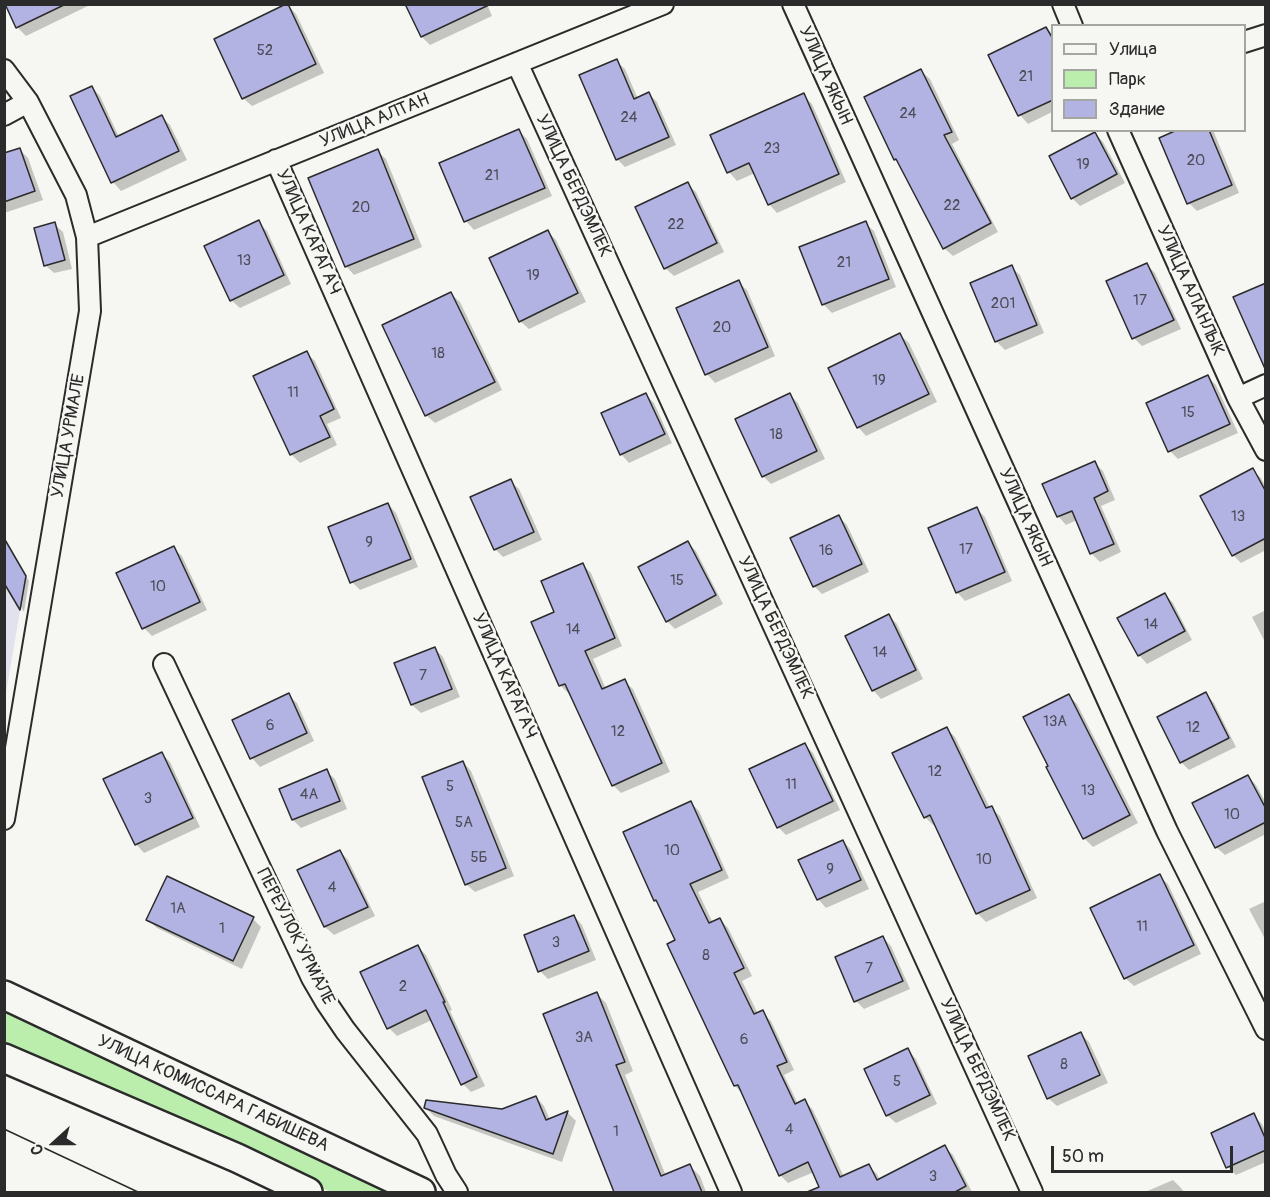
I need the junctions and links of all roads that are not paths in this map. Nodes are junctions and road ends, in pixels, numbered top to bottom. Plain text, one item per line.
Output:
1 (663, 4) edge
2 (793, 4) edge
3 (1063, 4) edge
4 (1071, 24) edge
5 (1266, 35) edge
6 (1246, 42) edge
7 (517, 63) junction
8 (4, 70) edge
9 (28, 102) junction
10 (4, 115) edge
11 (1119, 132) edge
12 (276, 160) junction
13 (87, 237) junction
14 (1266, 385) edge
15 (1238, 398) junction
16 (1266, 450) edge
17 (164, 664) dead end
18 (4, 819) edge
19 (4, 995) edge
20 (1266, 1029) edge
21 (4, 1058) edge
22 (308, 1192) edge
23 (421, 1192) edge
24 (457, 1192) edge
25 (731, 1192) edge
26 (1032, 1192) edge

1 - 7 street, УЛИЦА АЛТАН
2 - 20 street, УЛИЦА ЯКЫН
3 - 4 street
5 - 6 street
7 - 12 street, УЛИЦА АЛТАН
7 - 26 street, УЛИЦА БЕРДЭМЛЕК
8 - 9 street, УЛИЦА УРМАЛЕ
9 - 10 street
9 - 13 street, УЛИЦА УРМАЛЕ
11 - 15 street, УЛИЦА АЛАНЛЫК
12 - 13 street, УЛИЦА АЛТАН
12 - 25 street, УЛИЦА КАРАГАЧ
13 - 18 street, УЛИЦА УРМАЛЕ
14 - 15 street
15 - 16 street, УЛИЦА АЛАНЛЫК
17 - 24 street, ПЕРЕУЛОК УРМАЛЕ
19 - 23 street, УЛИЦА КОМИССАРА ГАБИШЕВА
21 - 22 street

